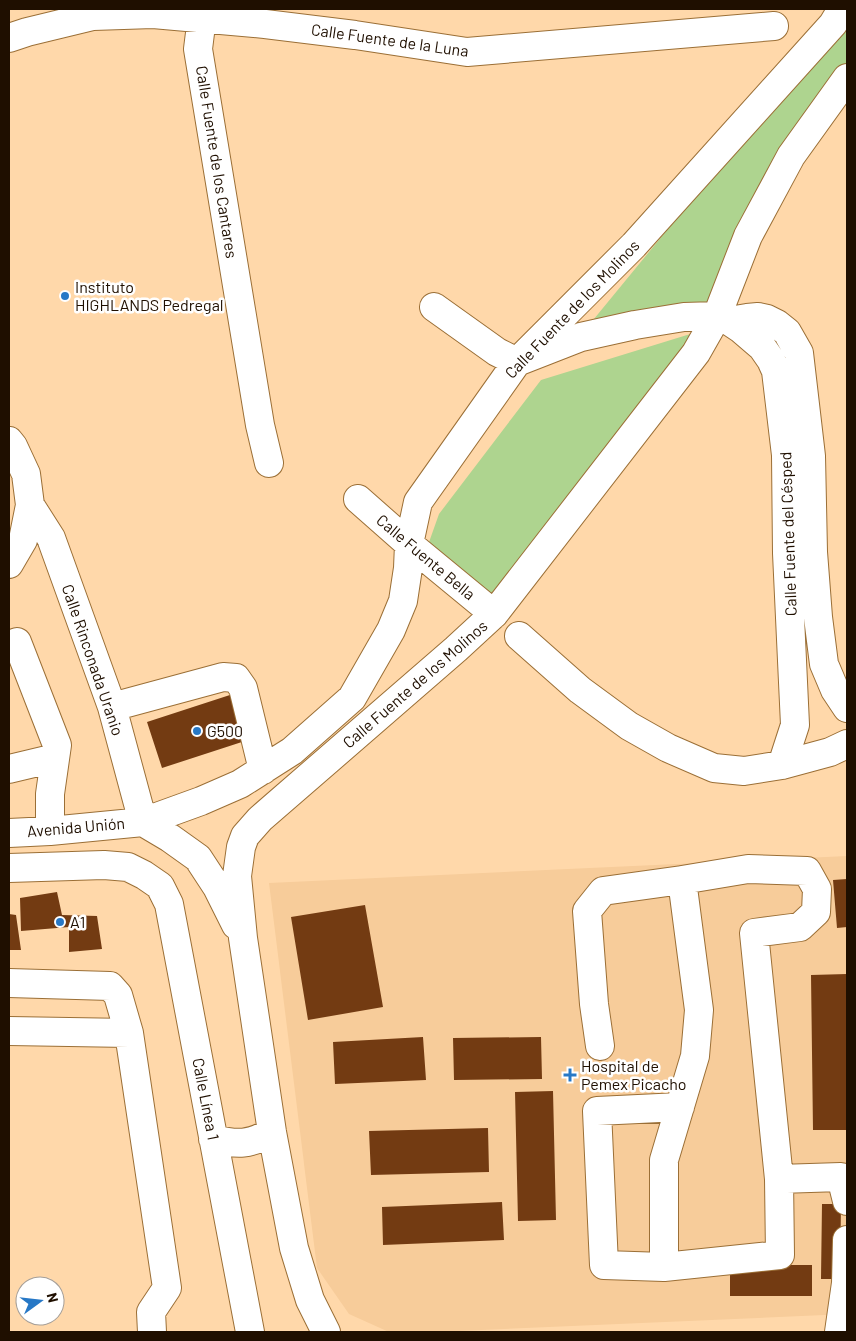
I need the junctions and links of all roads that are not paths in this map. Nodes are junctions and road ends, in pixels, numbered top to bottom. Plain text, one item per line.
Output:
1 (842, 9) edge
2 (202, 13) edge
3 (774, 26) dead end
4 (9, 38) edge
5 (847, 78) edge
6 (434, 307) dead end
7 (723, 319) junction
8 (517, 362) junction
9 (9, 441) edge
10 (269, 463) dead end
11 (358, 499) dead end
12 (30, 505) junction
13 (409, 544) junction
14 (800, 553) junction
15 (9, 564) edge
16 (494, 614) junction
17 (519, 636) dead end
18 (13, 644) edge
19 (112, 707) junction
20 (847, 708) edge
21 (847, 744) edge
22 (55, 758) junction
23 (782, 765) junction
24 (9, 769) edge
25 (263, 770) junction
26 (143, 822) junction
27 (50, 831) junction
28 (9, 833) edge
29 (9, 868) edge
30 (682, 880) junction
31 (243, 938) junction
32 (9, 983) edge
33 (9, 1031) edge
34 (129, 1033) junction
35 (600, 1046) dead end
36 (680, 1107) junction
37 (272, 1132) junction
38 (213, 1139) junction
39 (779, 1179) junction
40 (845, 1181) edge
41 (847, 1240) edge
42 (664, 1267) junction
43 (152, 1332) edge
44 (250, 1332) edge
45 (326, 1332) edge
46 (839, 1332) edge

1 - 8 street, Calle Fuente de los Molinos
2 - 3 street, Calle Fuente de la Luna
2 - 4 street, Calle Fuente de la Luna
2 - 10 street, Calle Fuente de los Cantares
5 - 7 street, Calle Fuente de los Molinos
6 - 8 street
7 - 8 street, Calle Fuente del Césped
7 - 14 street, Calle Fuente del Césped
7 - 16 street, Calle Fuente de los Molinos
8 - 13 street, Calle Fuente de los Molinos
9 - 12 street
11 - 13 street, Calle Fuente Bella
12 - 15 street
12 - 19 street, Calle Rinconada Uranio
13 - 16 street, Calle Fuente Bella
13 - 25 street, Calle Fuente de los Molinos
14 - 20 street, Calle Fuente del Césped
14 - 23 street, Calle Fuente del Césped
16 - 31 street, Calle Fuente de los Molinos
17 - 23 street
18 - 22 street
19 - 25 street
19 - 26 street, Calle Rinconada Uranio
21 - 23 street
22 - 24 street
22 - 27 street
25 - 26 street, Calle Fuente de los Molinos
26 - 27 street, Avenida Unión
26 - 31 street
27 - 28 street, Avenida Unión
29 - 38 street, Calle Línea 1
30 - 35 street
30 - 36 street
30 - 39 street
31 - 37 street
32 - 34 street
33 - 34 street
34 - 43 street
36 - 42 street
36 - 42 street
37 - 38 street
37 - 45 street
38 - 44 street, Calle Línea 1
39 - 40 street
39 - 42 street
41 - 46 street

